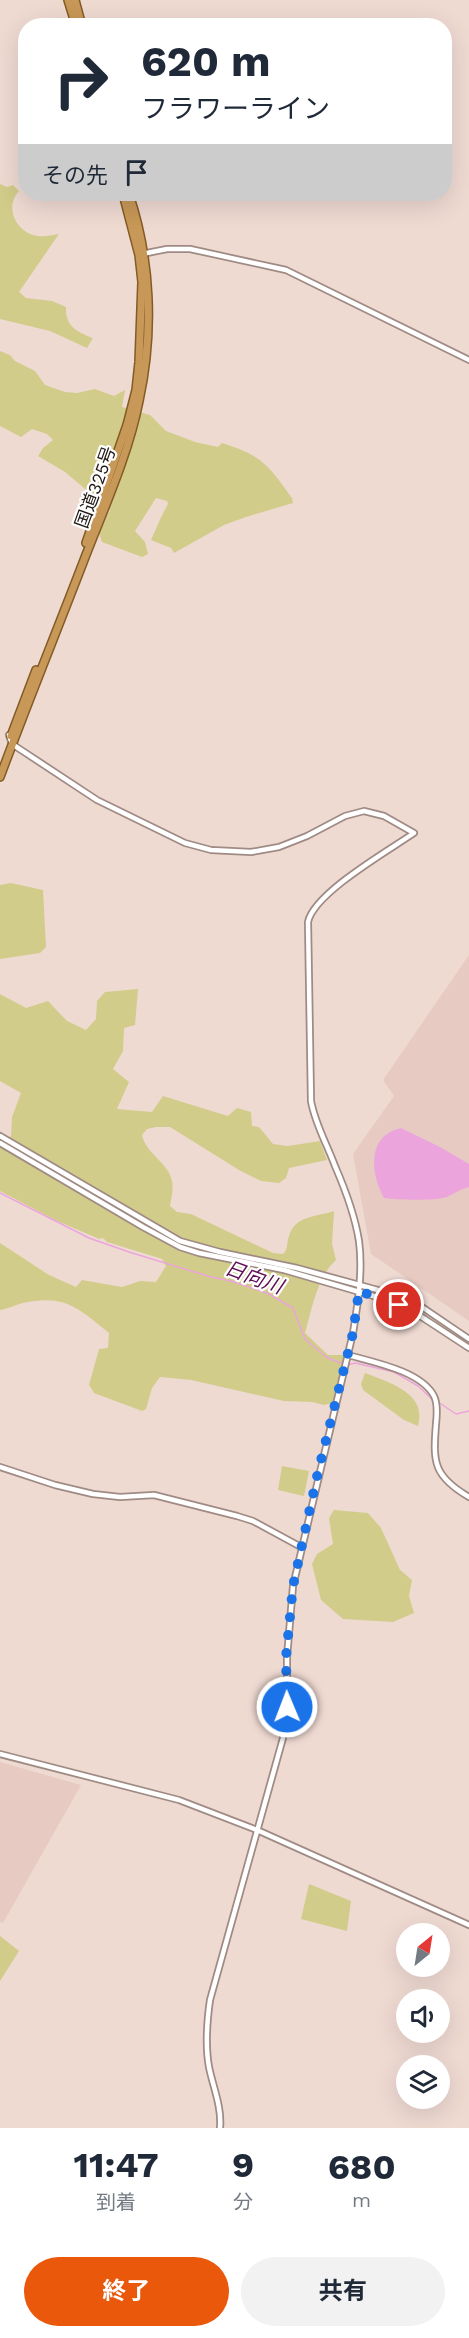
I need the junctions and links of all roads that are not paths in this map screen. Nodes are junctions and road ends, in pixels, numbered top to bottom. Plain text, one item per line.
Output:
1 (68, 0) edge
2 (75, 0) edge
3 (74, 18) edge
4 (80, 18) edge
5 (125, 201) edge
6 (132, 201) edge
7 (142, 254) junction
8 (469, 360) edge
9 (10, 740) junction
10 (0, 766) edge
11 (0, 777) edge
12 (0, 1136) edge
13 (0, 1143) edge
14 (360, 1284) junction
15 (359, 1291) junction
16 (469, 1339) edge
17 (469, 1348) edge
18 (347, 1358) junction
19 (0, 1467) edge
20 (469, 1497) edge
21 (301, 1547) junction
22 (0, 1754) edge
23 (257, 1830) junction
24 (469, 1925) edge
25 (220, 2128) edge

1 - 3 highway
2 - 4 highway
5 - 7 highway, 国道325号
6 - 7 highway, 国道325号
7 - 8 street
7 - 9 highway, 国道325号
9 - 10 highway, 国道325号
9 - 11 highway, 国道325号
9 - 14 street
12 - 14 street
13 - 15 street
14 - 15 street
14 - 16 street
15 - 17 street
15 - 18 street
18 - 20 street
18 - 21 street
19 - 21 street
21 - 23 street
22 - 23 street
23 - 24 street
23 - 25 street

